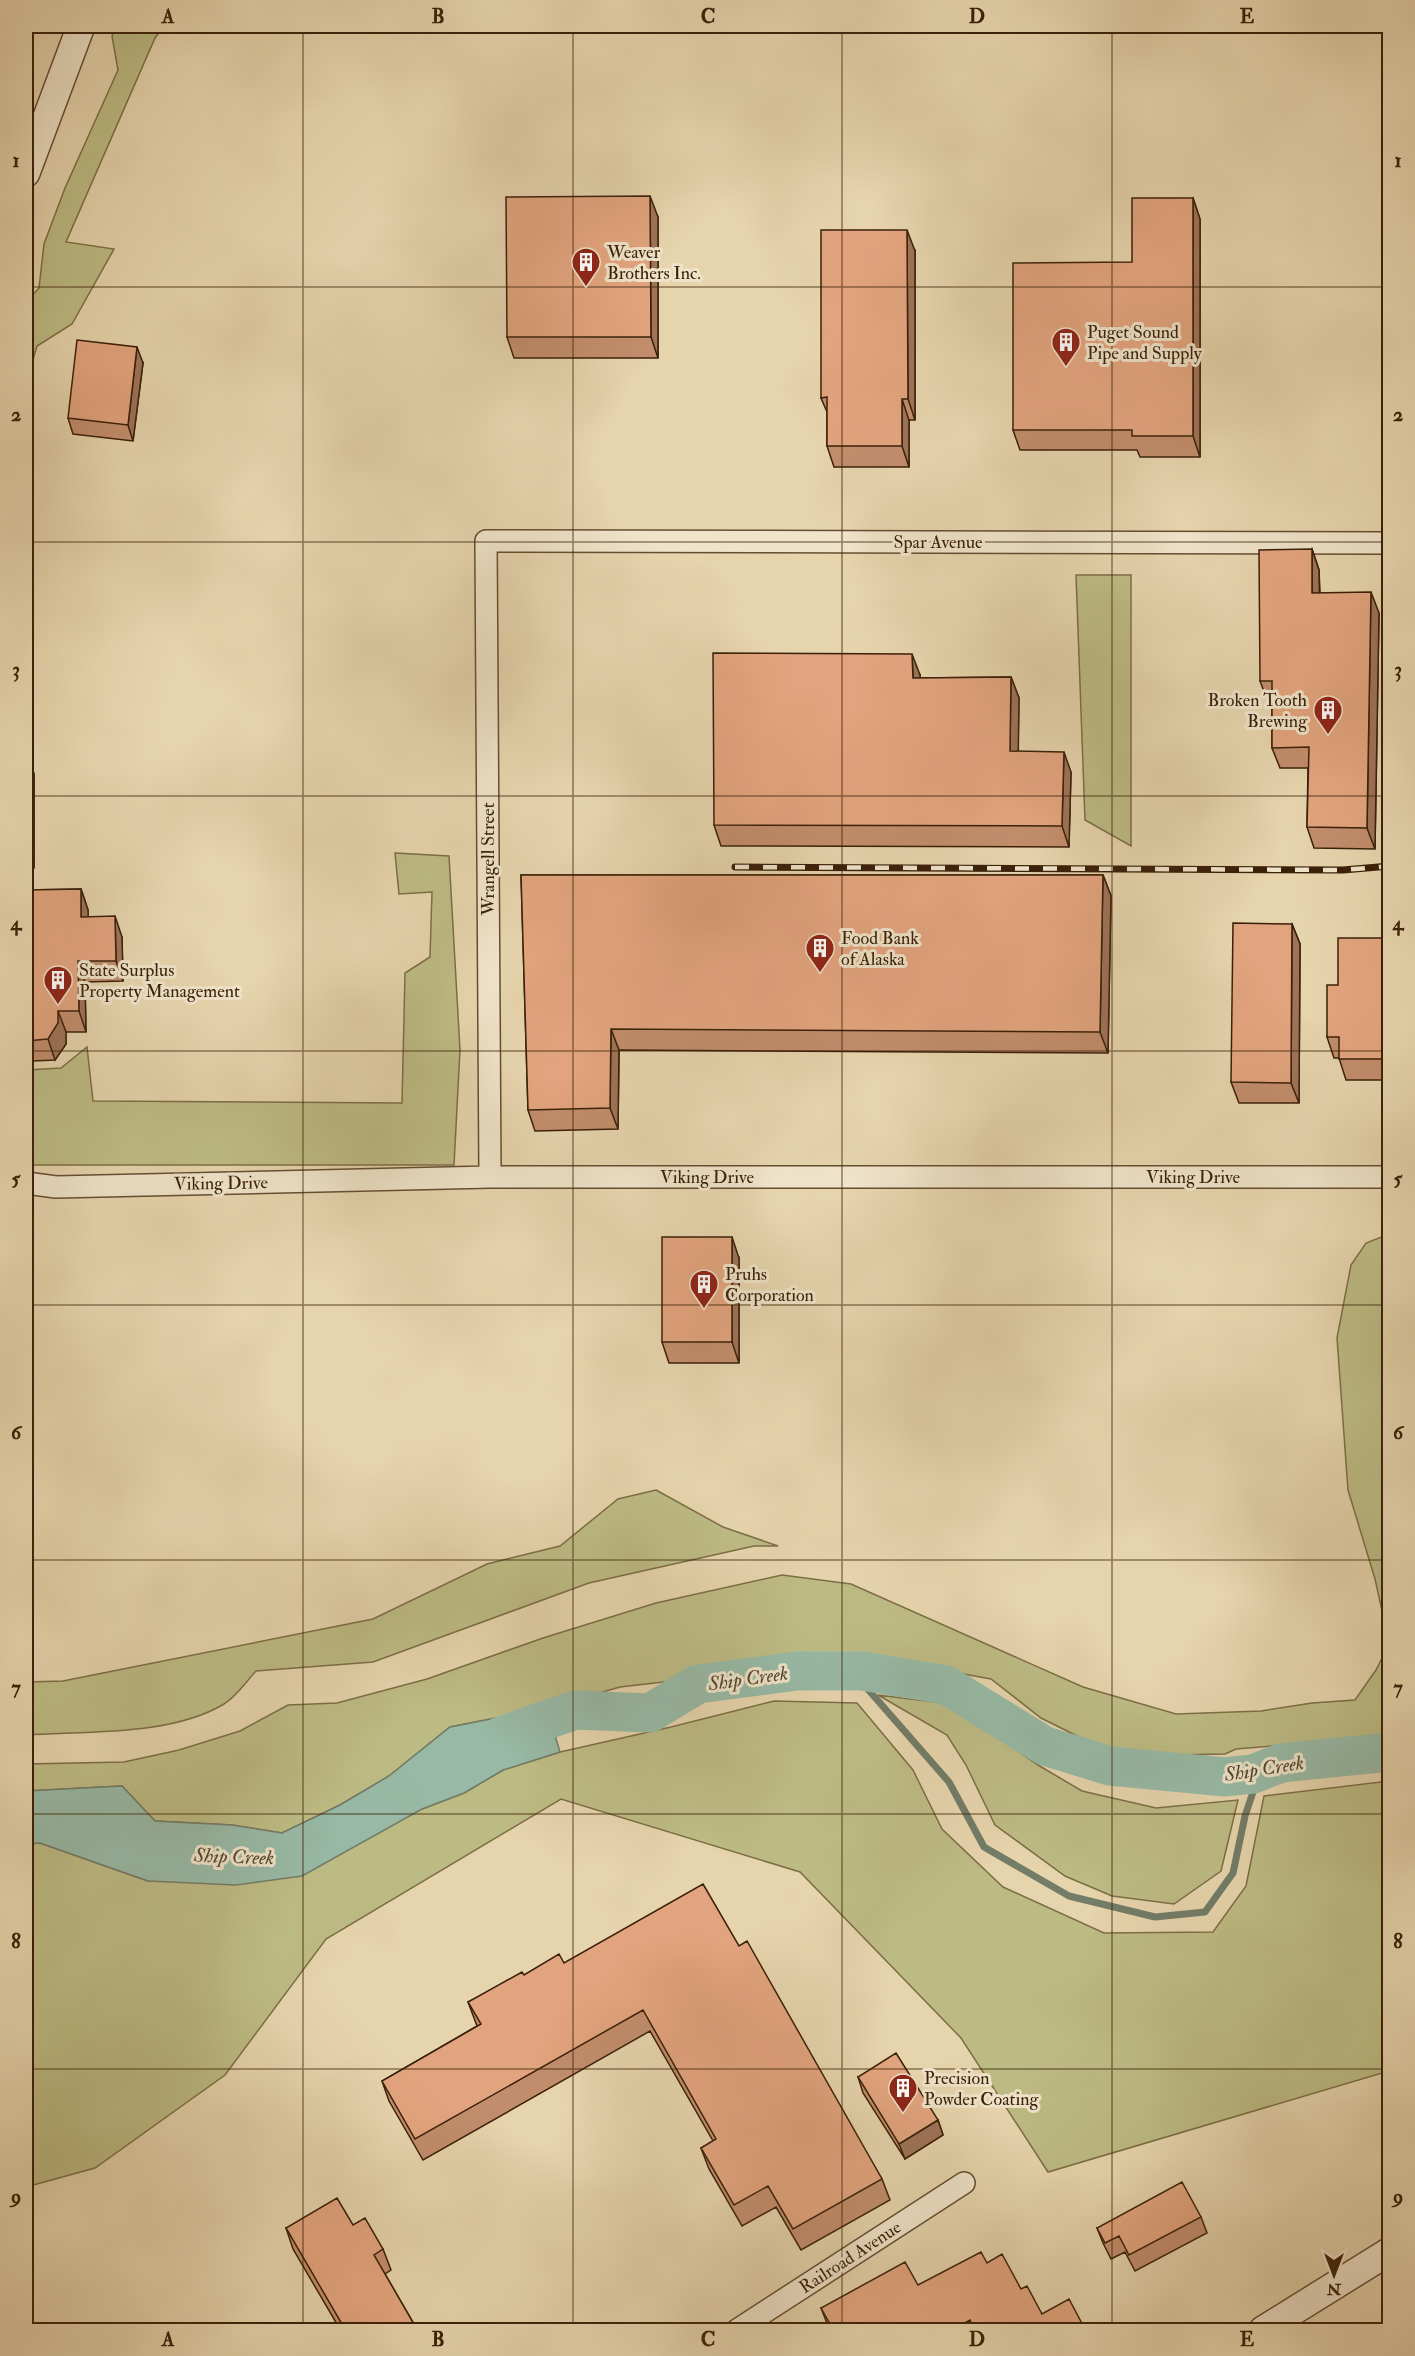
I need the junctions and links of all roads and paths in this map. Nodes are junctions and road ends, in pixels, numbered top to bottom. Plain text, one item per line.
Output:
1 (81, 26) edge
2 (26, 173) edge
3 (486, 541) joint
4 (1389, 543) edge
5 (490, 1177) junction
6 (1389, 1177) edge
7 (26, 1183) edge
8 (964, 2183) dead end
9 (1389, 2251) edge
10 (737, 2331) edge
11 (1263, 2331) edge

1 - 2 street
3 - 4 street, Spar Avenue
3 - 5 street, Wrangell Street
5 - 6 street, Viking Drive
5 - 7 street, Viking Drive
8 - 10 street, Railroad Avenue
9 - 11 street

